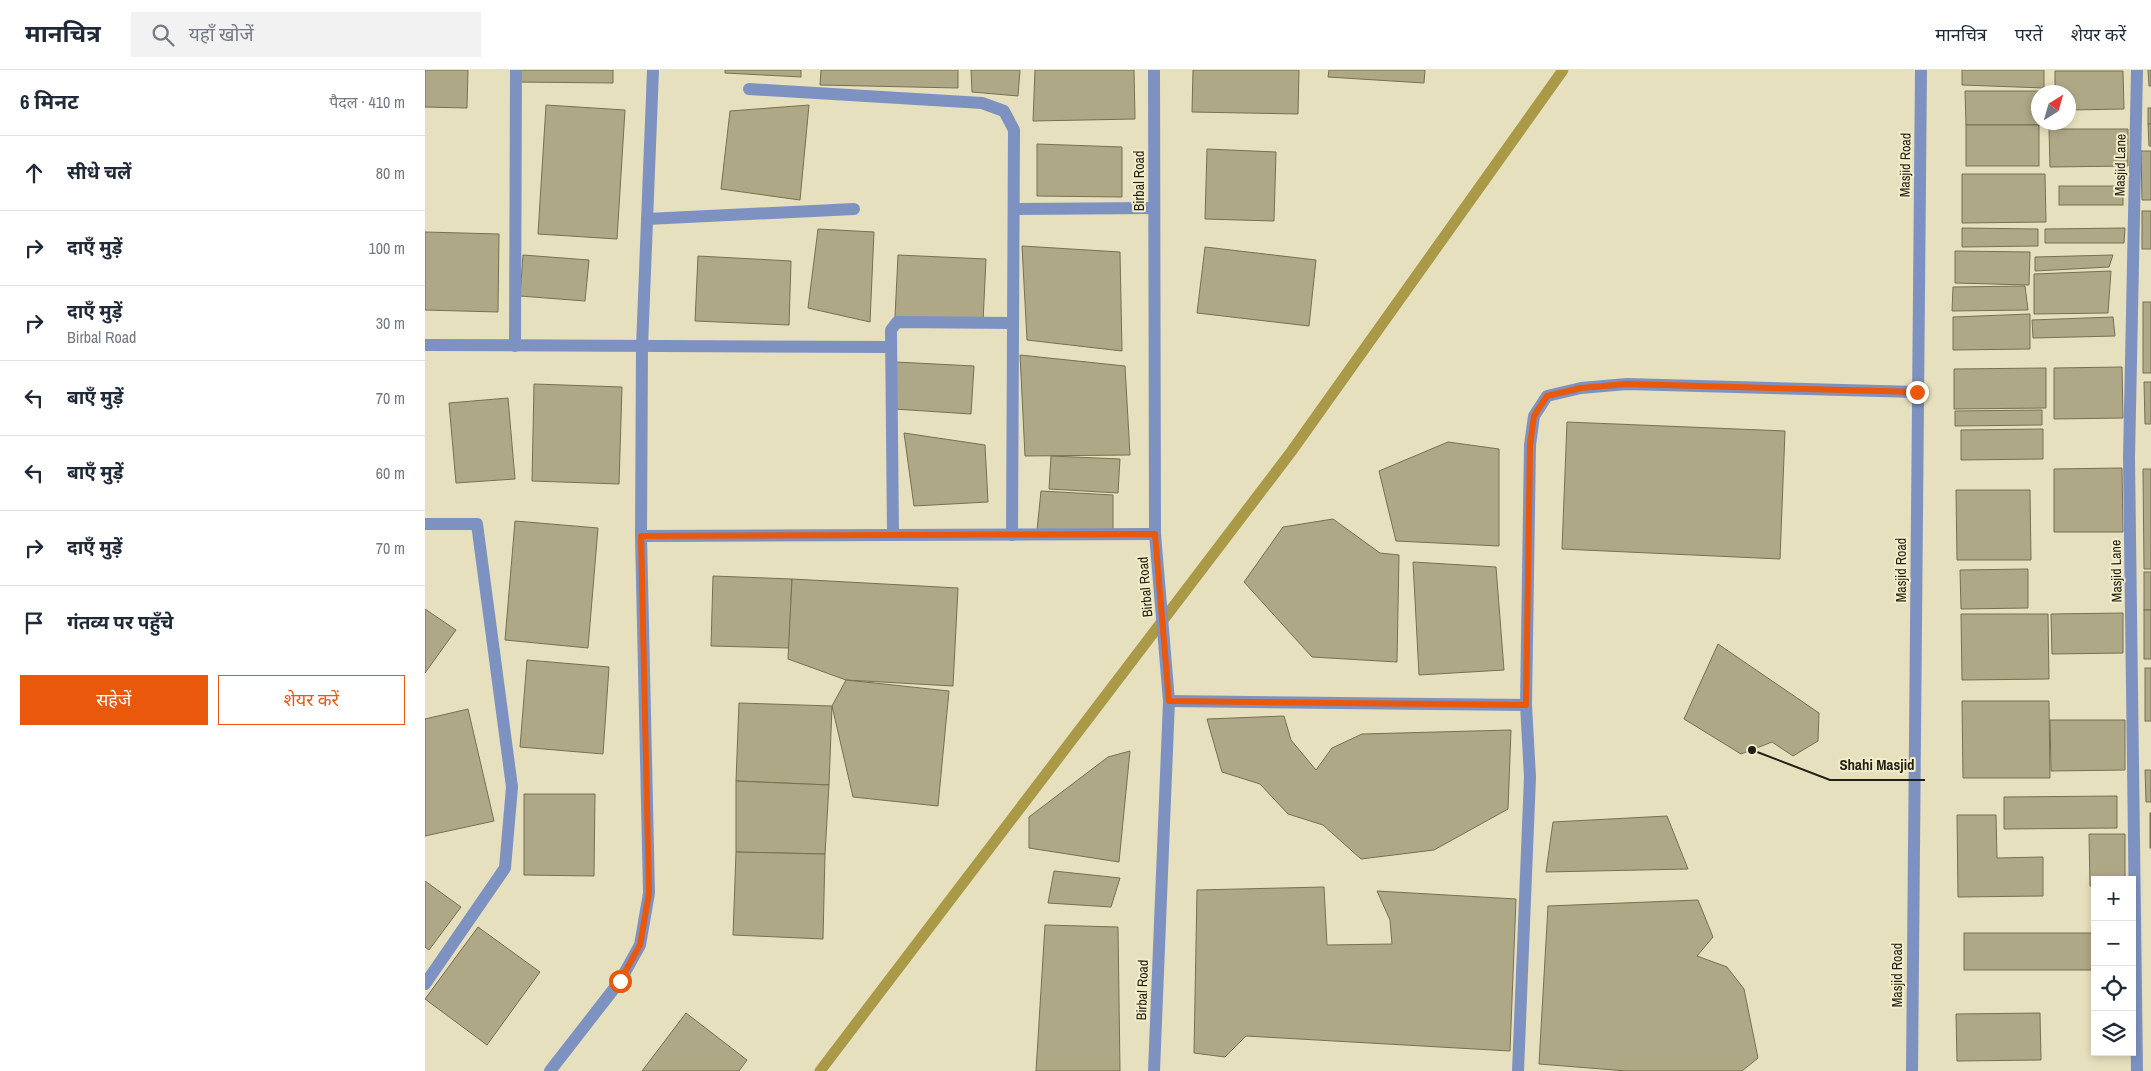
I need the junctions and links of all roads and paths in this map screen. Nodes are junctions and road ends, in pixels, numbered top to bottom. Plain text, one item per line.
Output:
1 (516, 70) edge
2 (653, 70) edge
3 (1154, 70) edge
4 (1921, 70) edge
5 (2137, 70) edge
6 (749, 89) dead end
7 (1154, 208) junction
8 (855, 209) dead end
9 (1014, 209) junction
10 (647, 219) junction
11 (1013, 323) junction
12 (425, 345) edge
13 (515, 346) junction
14 (642, 347) junction
15 (891, 347) junction
16 (1917, 392) junction
17 (425, 524) edge
18 (1155, 534) junction
19 (893, 535) junction
20 (1012, 535) junction
21 (641, 536) junction
22 (1169, 701) junction
23 (1526, 705) junction
24 (427, 975) edge
25 (550, 1071) edge
26 (1154, 1071) edge
27 (1518, 1071) edge
28 (1912, 1071) edge
29 (2137, 1071) edge

1 - 13 street
2 - 10 street
3 - 7 street, Birbal Road
4 - 16 street, Masjid Road
5 - 29 street, Masjid Lane
6 - 9 street
7 - 9 street
7 - 18 street, Birbal Road
8 - 10 street
9 - 11 street
10 - 14 street
11 - 15 street
11 - 20 street
12 - 13 street
13 - 14 street
14 - 15 street
14 - 21 street
15 - 19 street
16 - 23 street
16 - 28 street, Masjid Road
17 - 24 street
18 - 20 street
18 - 22 street, Birbal Road
19 - 20 street
19 - 21 street
21 - 25 street
22 - 23 street
22 - 26 street, Birbal Road
23 - 27 street

